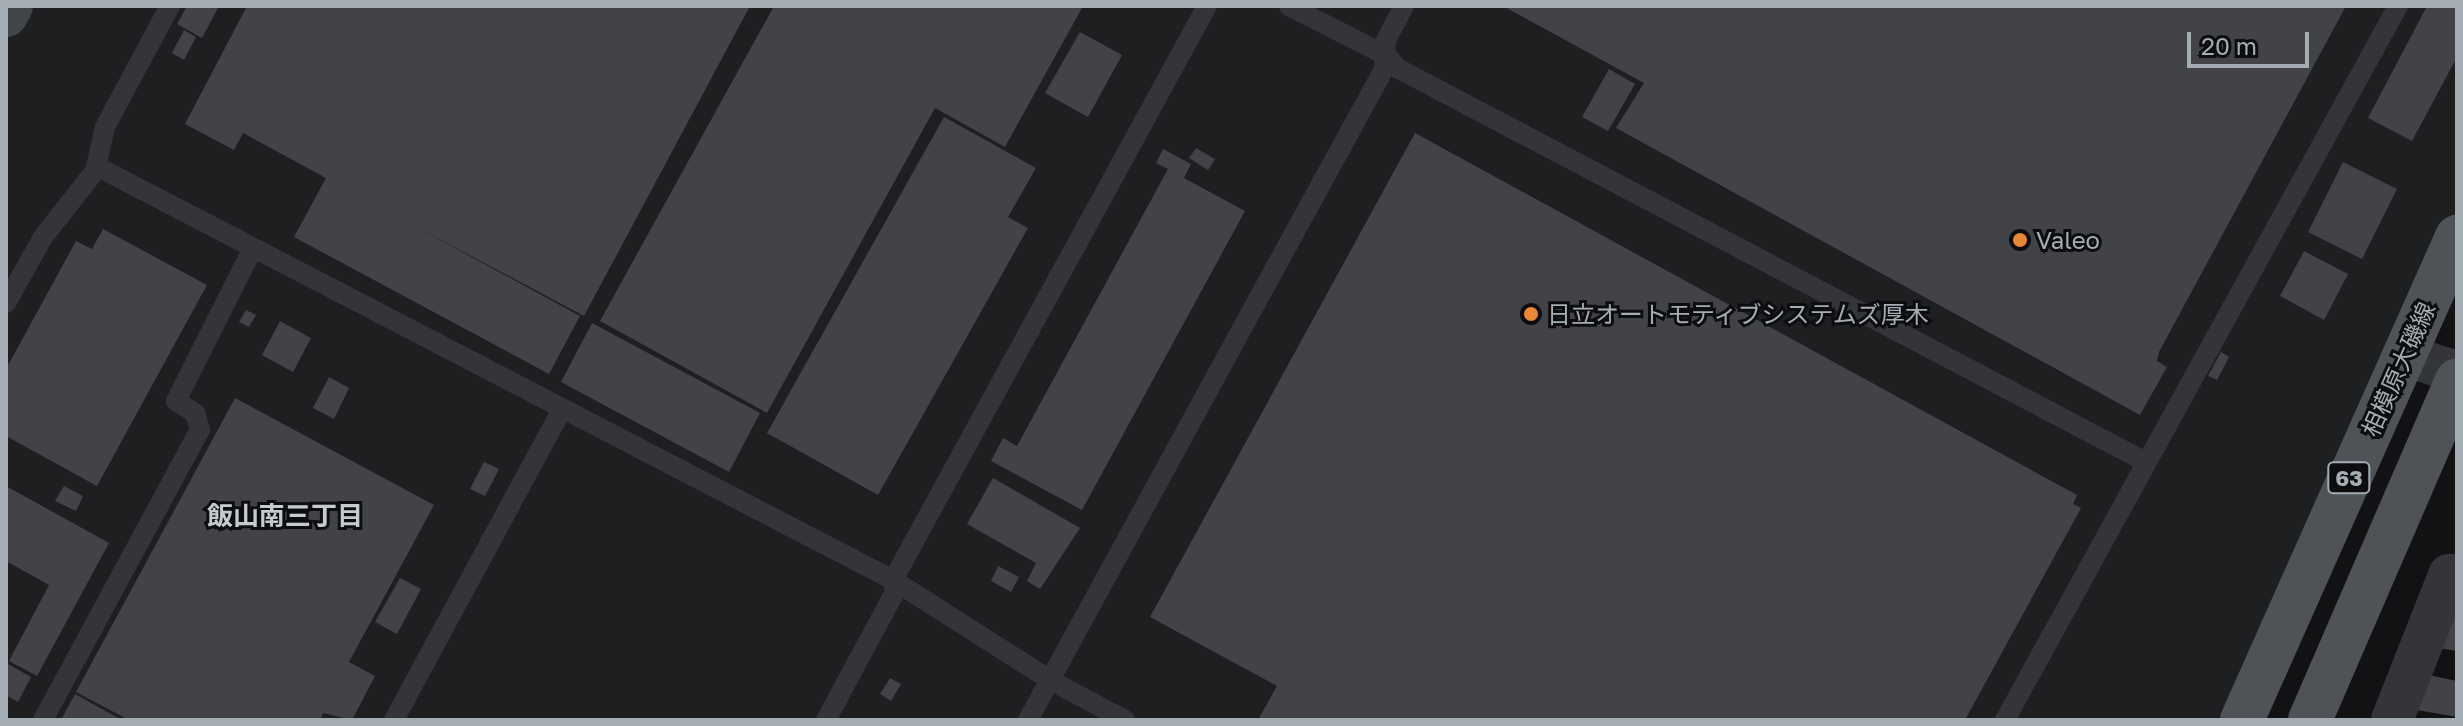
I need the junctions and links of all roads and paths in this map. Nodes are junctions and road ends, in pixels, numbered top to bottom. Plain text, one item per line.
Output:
1 (11, 6) edge
2 (170, 6) edge
3 (1207, 6) edge
4 (1289, 6) edge
5 (1404, 6) edge
6 (2398, 6) edge
7 (6, 15) edge
8 (1387, 56) junction
9 (96, 166) junction
10 (2457, 237) edge
11 (253, 248) junction
12 (6, 303) edge
13 (2404, 355) junction
14 (2457, 372) edge
15 (2457, 380) edge
16 (562, 409) junction
17 (2144, 461) junction
18 (2454, 569) edge
19 (893, 580) junction
20 (1050, 680) junction
21 (43, 720) edge
22 (394, 720) edge
23 (826, 720) edge
24 (1028, 720) edge
25 (1125, 720) edge
26 (2005, 720) edge
27 (2242, 720) edge
28 (2310, 720) edge
29 (2392, 720) edge

1 - 7 street
2 - 9 lane
3 - 19 lane
4 - 8 lane
5 - 8 lane
6 - 17 lane
8 - 17 lane
8 - 20 lane
9 - 11 lane
9 - 12 lane
10 - 13 main road, 相模原大磯線 / 63
11 - 16 lane
11 - 21 lane
13 - 14 street
13 - 27 main road, 相模原大磯線 / 63
15 - 28 main road, 63
16 - 19 lane
16 - 22 lane
17 - 26 lane
18 - 29 street
19 - 20 lane
19 - 23 lane
20 - 24 lane
20 - 25 lane

